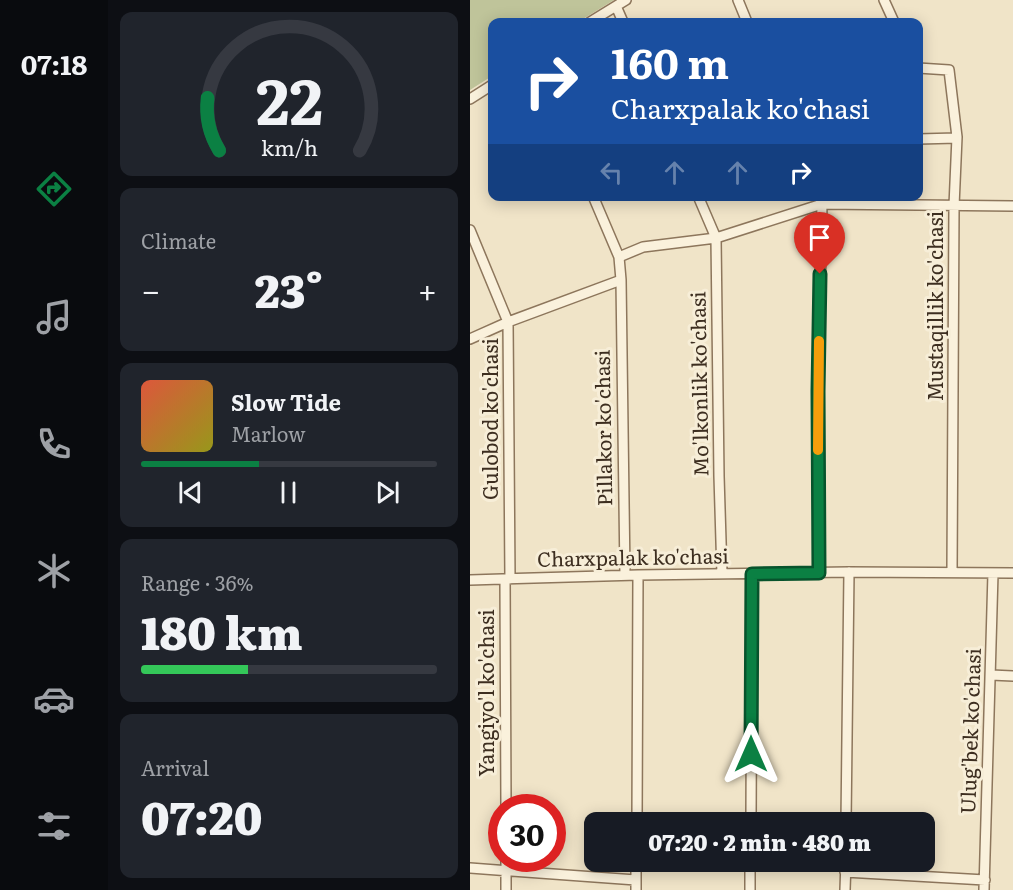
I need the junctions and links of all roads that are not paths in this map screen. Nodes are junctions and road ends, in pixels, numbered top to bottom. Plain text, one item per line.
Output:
1 (626, 0) edge
2 (738, 0) edge
3 (884, 0) edge
4 (616, 6) junction
5 (596, 18) edge
6 (621, 18) edge
7 (745, 18) edge
8 (892, 18) edge
9 (923, 68) edge
10 (488, 88) edge
11 (470, 99) edge
12 (957, 138) junction
13 (923, 139) edge
14 (595, 201) edge
15 (700, 201) edge
16 (817, 201) edge
17 (820, 201) edge
18 (842, 201) edge
19 (954, 206) junction
20 (1013, 206) edge
21 (470, 230) edge
22 (716, 238) junction
23 (619, 257) junction
24 (621, 280) junction
25 (508, 322) junction
26 (470, 339) edge
27 (849, 572) junction
28 (952, 572) junction
29 (819, 573) junction
30 (993, 573) junction
31 (1013, 573) edge
32 (722, 574) junction
33 (752, 574) junction
34 (624, 575) junction
35 (638, 575) junction
36 (508, 579) junction
37 (470, 580) edge
38 (991, 675) junction
39 (1013, 676) edge
40 (506, 794) edge
41 (637, 812) edge
42 (750, 812) edge
43 (846, 812) edge
44 (470, 868) edge
45 (488, 870) edge
46 (506, 872) edge
47 (515, 872) edge
48 (750, 872) edge
49 (845, 872) joint
50 (636, 885) edge
51 (984, 885) edge
52 (506, 890) edge
53 (750, 890) edge
54 (845, 890) edge

1 - 4 street
2 - 7 street
3 - 8 street
4 - 5 street
4 - 6 street
9 - 12 street, Mustaqillik ko'chasi
10 - 11 street
12 - 13 street
12 - 19 street, Mustaqillik ko'chasi
14 - 23 street
15 - 22 street, Mo'lkonlik ko'chasi
16 - 22 street
17 - 29 street
18 - 19 street
19 - 20 street
19 - 28 street, Mustaqillik ko'chasi
21 - 25 street, Gulobod ko'chasi
22 - 23 street
22 - 32 street, Mo'lkonlik ko'chasi
23 - 24 street, Pillakor ko'chasi
24 - 25 street
24 - 34 street, Pillakor ko'chasi
25 - 26 street
25 - 36 street, Gulobod ko'chasi
27 - 28 street, Charxpalak ko'chasi
27 - 29 street, Charxpalak ko'chasi
27 - 43 street
28 - 30 street, Charxpalak ko'chasi
29 - 33 street, Charxpalak ko'chasi
30 - 31 street, Charxpalak ko'chasi
30 - 38 street, Ulug'bek ko'chasi
32 - 33 street, Charxpalak ko'chasi
32 - 35 street, Charxpalak ko'chasi
33 - 42 street
34 - 35 street, Charxpalak ko'chasi
34 - 36 street, Charxpalak ko'chasi
35 - 41 street
36 - 37 street, Charxpalak ko'chasi
36 - 40 street, Yangiyo'l ko'chasi
38 - 39 street
38 - 51 street, Ulug'bek ko'chasi
44 - 45 street
46 - 52 street
47 - 50 street
48 - 53 street
49 - 51 street
49 - 54 street

